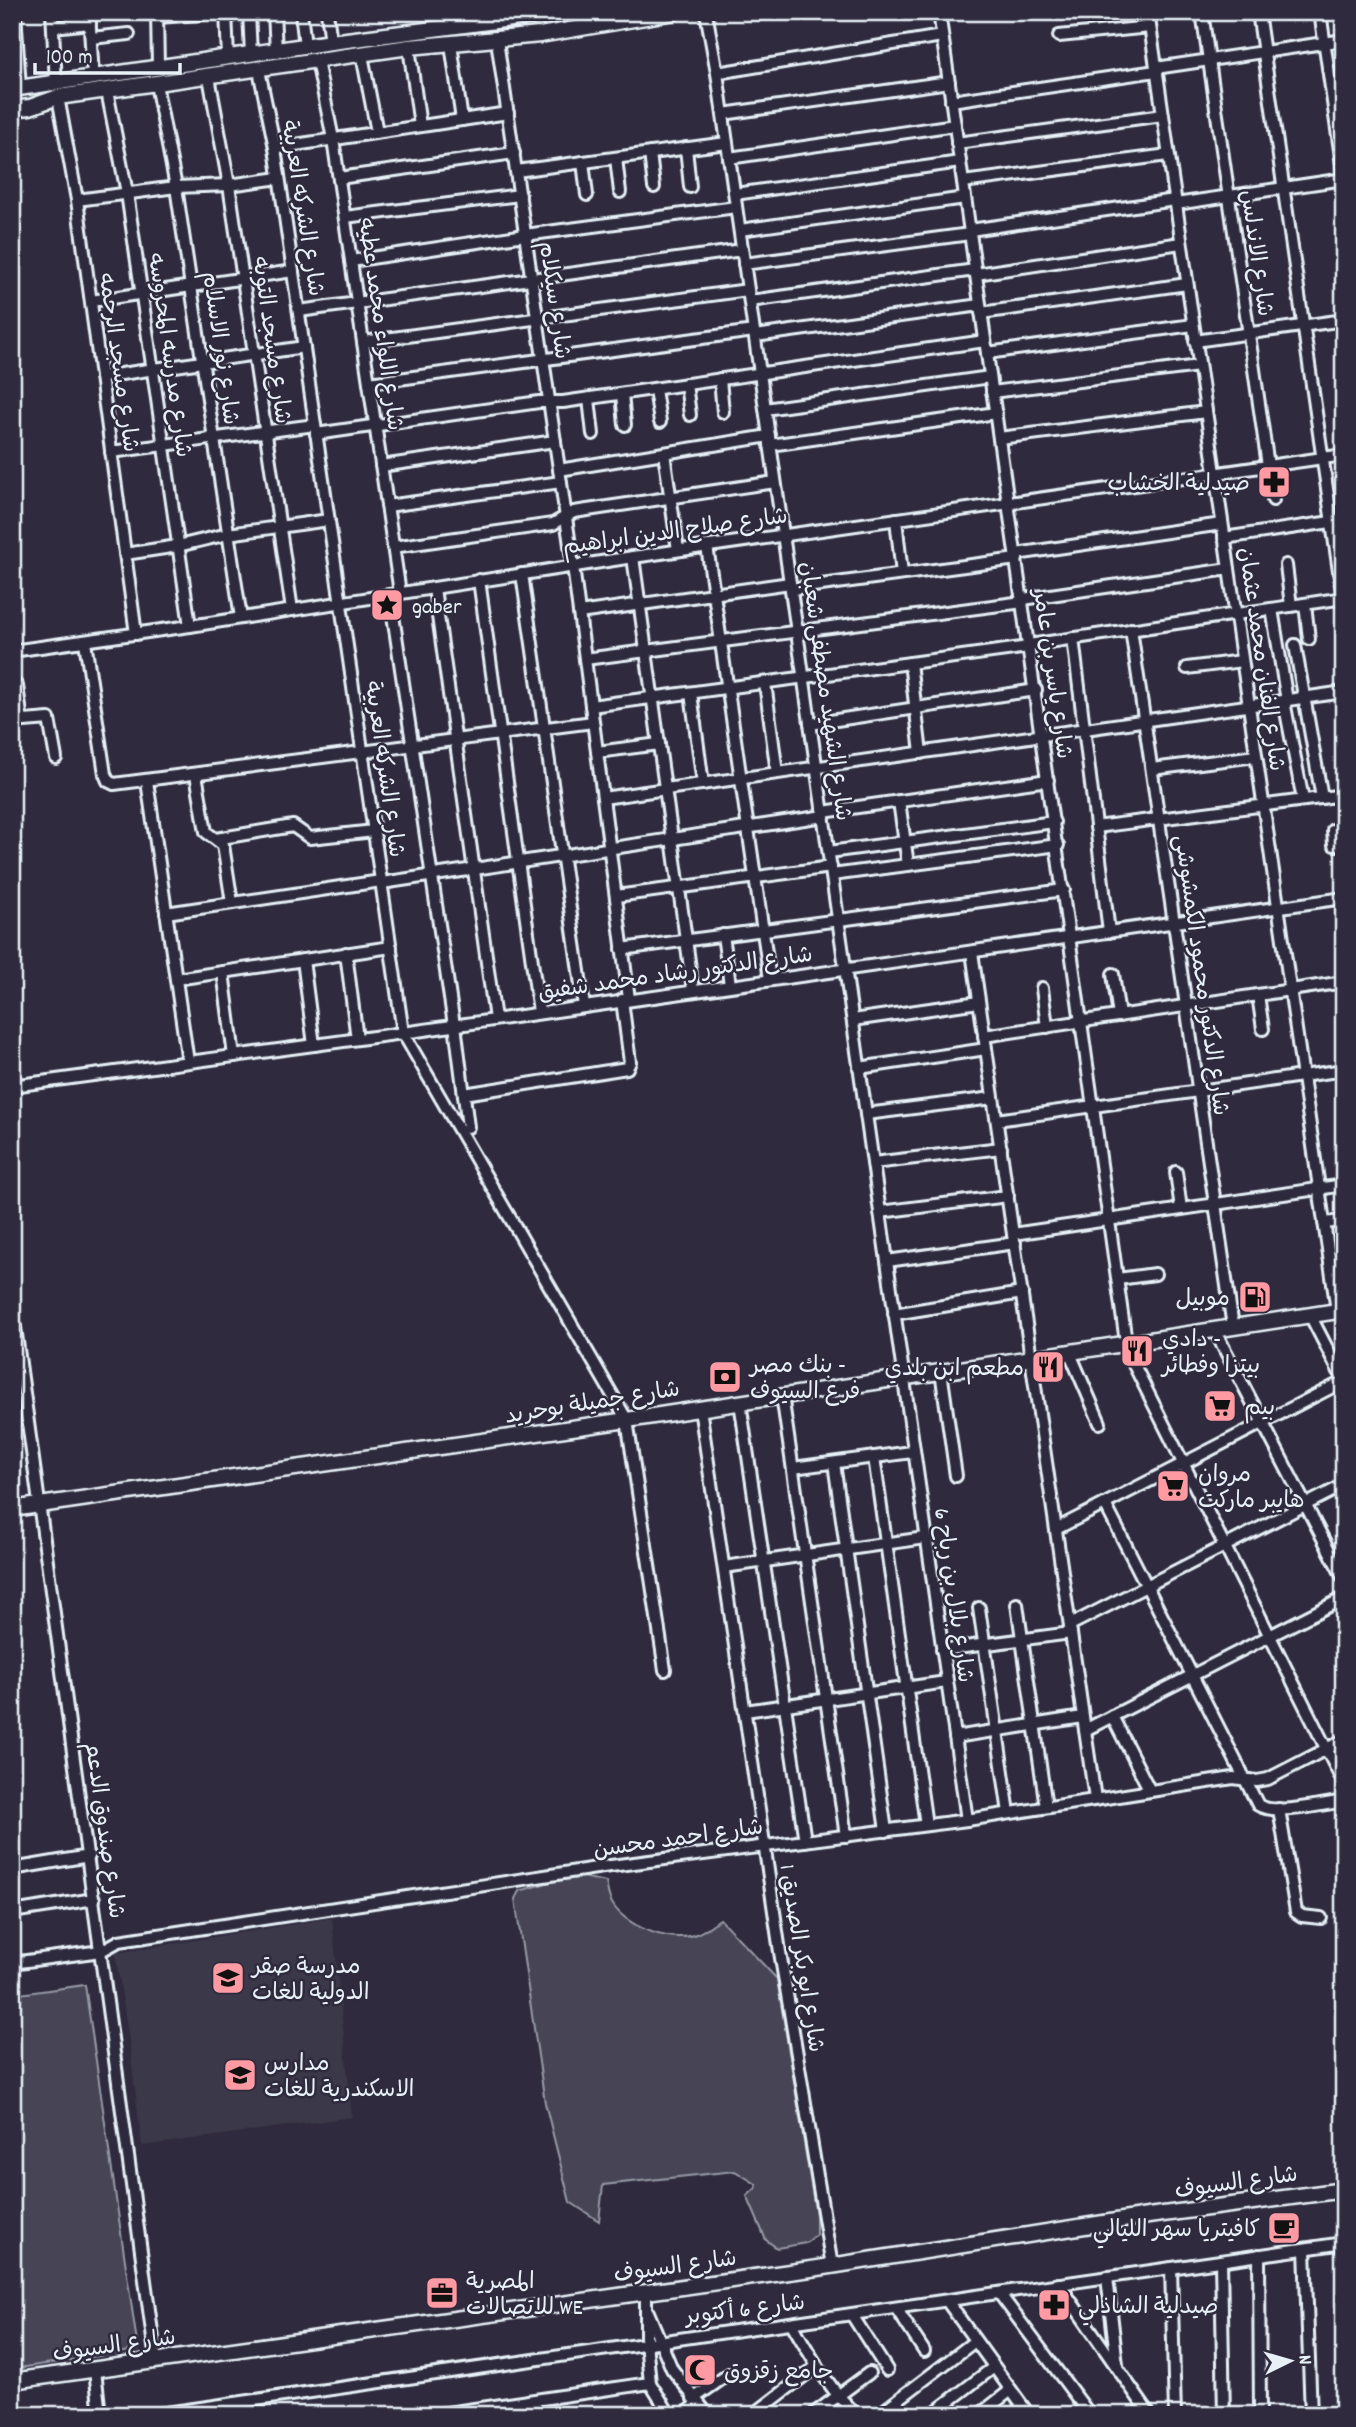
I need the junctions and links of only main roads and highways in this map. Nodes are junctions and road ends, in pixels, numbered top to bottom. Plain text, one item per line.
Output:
1 (567, 12) edge
2 (675, 12) edge
3 (537, 16) junction
4 (636, 16) edge
5 (540, 34) junction
6 (355, 40) junction
7 (358, 55) junction
8 (200, 61) junction
9 (203, 77) junction
10 (20, 88) edge
11 (57, 90) junction
12 (30, 107) junction
13 (12, 109) edge
14 (1340, 1311) edge
15 (12, 1509) edge
16 (1344, 2190) edge
17 (12, 2381) edge

1 - 3 main road
2 - 4 main road
3 - 5 main road
3 - 6 main road
4 - 5 main road
5 - 7 main road
6 - 7 main road
6 - 8 main road
7 - 9 main road
8 - 9 main road
8 - 11 main road
9 - 11 main road
10 - 11 main road
10 - 12 main road
11 - 12 main road
12 - 13 main road
14 - 15 main road, شارع جميلة بوحريد
16 - 17 main road, شارع السيوف

